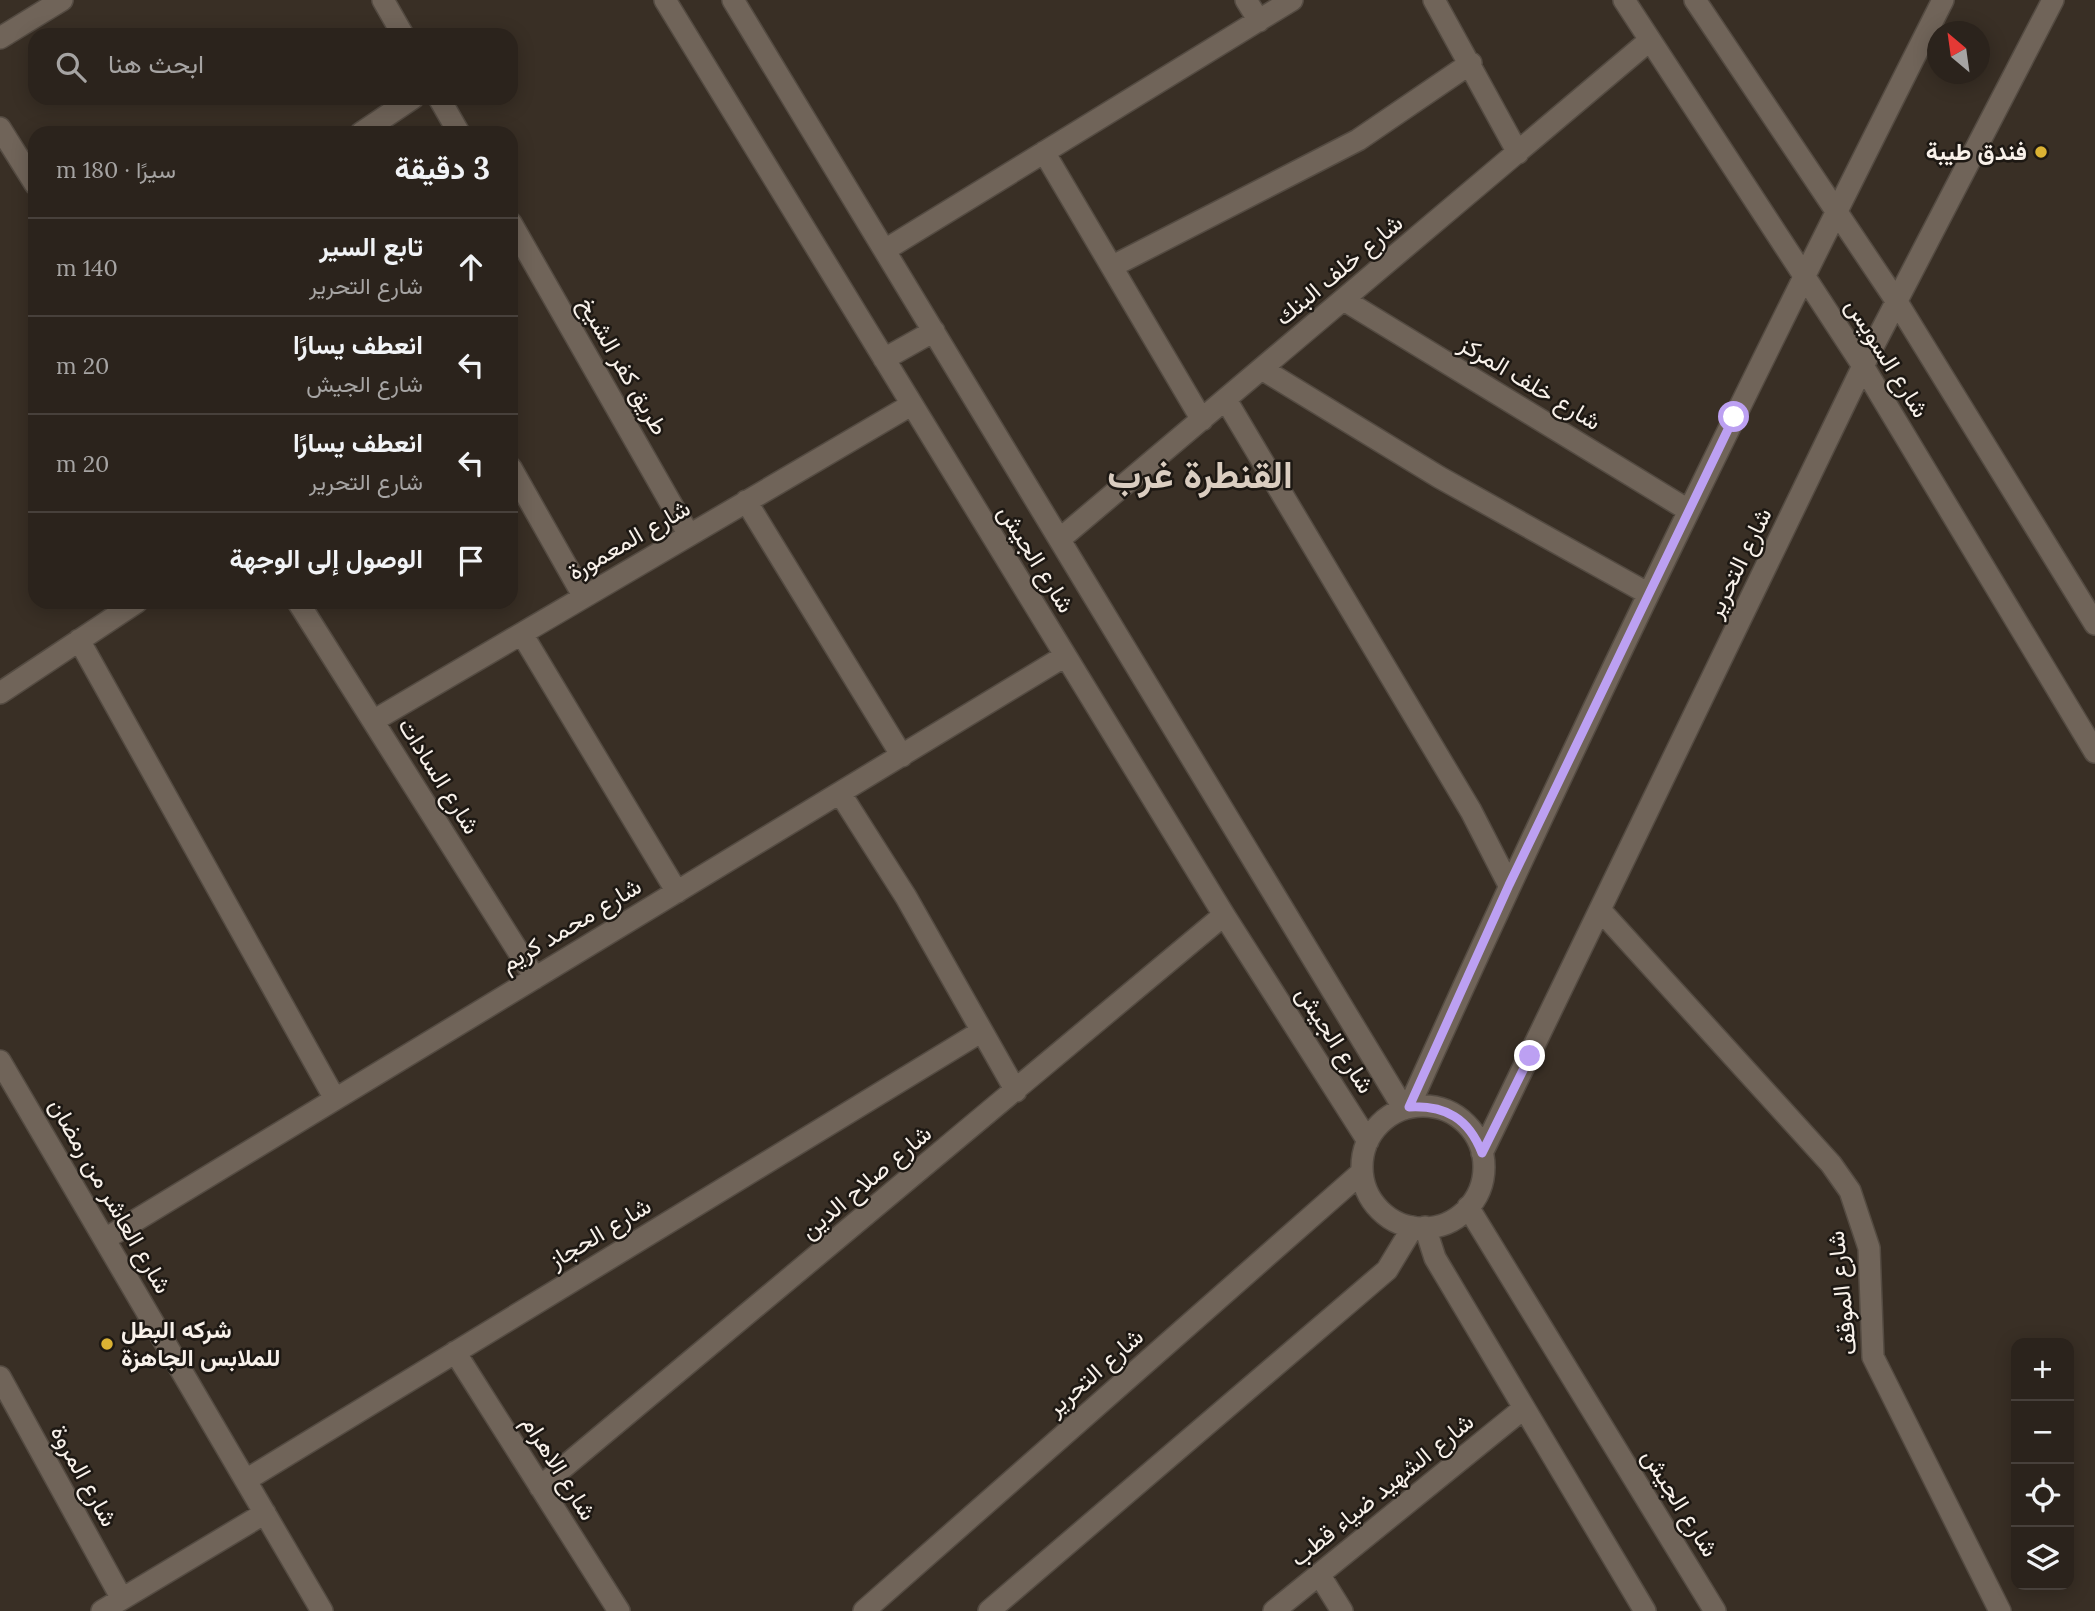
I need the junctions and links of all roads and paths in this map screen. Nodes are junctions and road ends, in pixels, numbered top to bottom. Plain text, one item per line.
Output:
1 (383, 0) edge
2 (665, 0) edge
3 (733, 0) edge
4 (1246, 0) edge
5 (1292, 0) edge
6 (1434, 0) edge
7 (1624, 0) edge
8 (1695, 0) edge
9 (1943, 0) edge
10 (2053, 0) edge
11 (48, 4) edge
12 (1259, 20) junction
13 (399, 28) edge
14 (0, 38) edge
15 (1650, 40) junction
16 (1471, 63) junction
17 (403, 105) edge
18 (443, 105) edge
19 (371, 126) edge
20 (455, 126) edge
21 (0, 128) edge
22 (1044, 152) junction
23 (1518, 153) junction
24 (28, 173) edge
25 (1836, 211) junction
26 (518, 235) edge
27 (885, 250) junction
28 (1113, 267) junction
29 (1804, 277) junction
30 (1344, 300) junction
31 (1897, 302) junction
32 (934, 331) junction
33 (884, 359) junction
34 (1863, 366) junction
35 (1262, 369) junction
36 (1226, 400) junction
37 (911, 405) junction
38 (1202, 420) junction
39 (518, 480) edge
40 (746, 501) junction
41 (1688, 510) junction
42 (689, 535) junction
43 (1060, 539) junction
44 (1647, 593) junction
45 (584, 597) junction
46 (126, 609) edge
47 (302, 609) edge
48 (2095, 624) edge
49 (522, 634) junction
50 (79, 640) junction
51 (1065, 656) junction
52 (0, 693) edge
53 (373, 721) junction
54 (2095, 752) edge
55 (901, 755) junction
56 (841, 793) junction
57 (1509, 885) junction
58 (677, 892) junction
59 (1601, 911) junction
60 (1224, 915) junction
61 (535, 978) junction
62 (982, 1031) junction
63 (0, 1061) edge
64 (1016, 1091) junction
65 (335, 1099) junction
66 (1407, 1108) junction
67 (1368, 1141) junction
68 (1482, 1153) junction
69 (1362, 1172) junction
70 (1468, 1207) junction
71 (1419, 1227) junction
72 (105, 1239) junction
73 (455, 1352) junction
74 (0, 1377) edge
75 (1523, 1409) junction
76 (246, 1480) junction
77 (540, 1487) junction
78 (265, 1513) junction
79 (1319, 1574) junction
80 (122, 1599) junction
81 (102, 1611) edge
82 (322, 1611) edge
83 (619, 1611) edge
84 (864, 1611) edge
85 (989, 1611) edge
86 (1274, 1611) edge
87 (1342, 1611) edge
88 (1644, 1611) edge
89 (1716, 1611) edge
90 (2000, 1611) edge

1 - 13 street
2 - 33 street, شارع الجيش
3 - 27 street, شارع الجيش
4 - 12 street
5 - 12 street
6 - 16 street
7 - 15 street, شارع السويس
8 - 25 street, شارع السويس
9 - 25 street
10 - 31 street, شارع التحرير
11 - 14 street
12 - 22 street
15 - 23 street, شارع خلف البنك
15 - 29 street, شارع السويس
16 - 23 street
16 - 28 street
17 - 19 street
18 - 20 street
21 - 24 street
22 - 27 street
22 - 28 street
23 - 30 street, شارع خلف البنك
25 - 29 street
25 - 31 street, شارع السويس
26 - 42 street, طريق كفر الشيخ
27 - 32 street, شارع الجيش
28 - 38 street
29 - 34 street, شارع السويس
29 - 41 street
30 - 35 street, شارع خلف البنك
30 - 41 street, شارع خلف المركز
31 - 34 street, شارع التحرير
31 - 48 street, شارع السويس
32 - 33 street
32 - 43 street, شارع الجيش
33 - 37 street, شارع الجيش
34 - 54 street, شارع السويس
34 - 59 street, شارع التحرير
35 - 36 street, شارع خلف البنك
35 - 44 street
36 - 38 street, شارع خلف البنك
36 - 57 street
37 - 40 street, شارع المعمورة
37 - 51 street, شارع الجيش
38 - 43 street, شارع خلف البنك
39 - 45 street
40 - 42 street, شارع المعمورة
40 - 55 street
41 - 44 street
42 - 45 street, شارع المعمورة
43 - 66 street, شارع الجيش
44 - 57 street
45 - 49 street, شارع المعمورة
46 - 50 street
47 - 53 street, شارع السادات
49 - 53 street, شارع المعمورة
49 - 58 street
50 - 52 street
50 - 65 street
51 - 55 street, شارع محمد كريم
51 - 60 street, شارع الجيش
53 - 61 street, شارع السادات
55 - 56 street, شارع محمد كريم
56 - 58 street, شارع محمد كريم
56 - 62 street
57 - 66 street
58 - 61 street, شارع محمد كريم
59 - 68 street, شارع التحرير
59 - 90 street, شارع الموقف
60 - 64 street, شارع صلاح الدين
60 - 67 street, شارع الجيش
61 - 65 street, شارع محمد كريم
62 - 64 street
62 - 73 street, شارع الحجاز
63 - 72 street, شارع العاشر من رمضان
64 - 77 street, شارع صلاح الدين
65 - 72 street, شارع محمد كريم
66 - 67 street, شارع الجيش
66 - 68 street
67 - 69 street
68 - 70 street
69 - 71 street
69 - 84 street, شارع التحرير
70 - 71 street
70 - 89 street, شارع الجيش
71 - 75 street
71 - 85 street
72 - 76 street, شارع العاشر من رمضان
73 - 76 street, شارع الحجاز
73 - 77 street, شارع الاهرام
74 - 80 street, شارع المروة
75 - 79 street, شارع الشهيد ضياء قطب
75 - 88 street
76 - 78 street, شارع العاشر من رمضان
77 - 83 street, شارع الاهرام
78 - 80 street
78 - 82 street, شارع العاشر من رمضان
79 - 86 street, شارع الشهيد ضياء قطب
79 - 87 street
80 - 81 street

